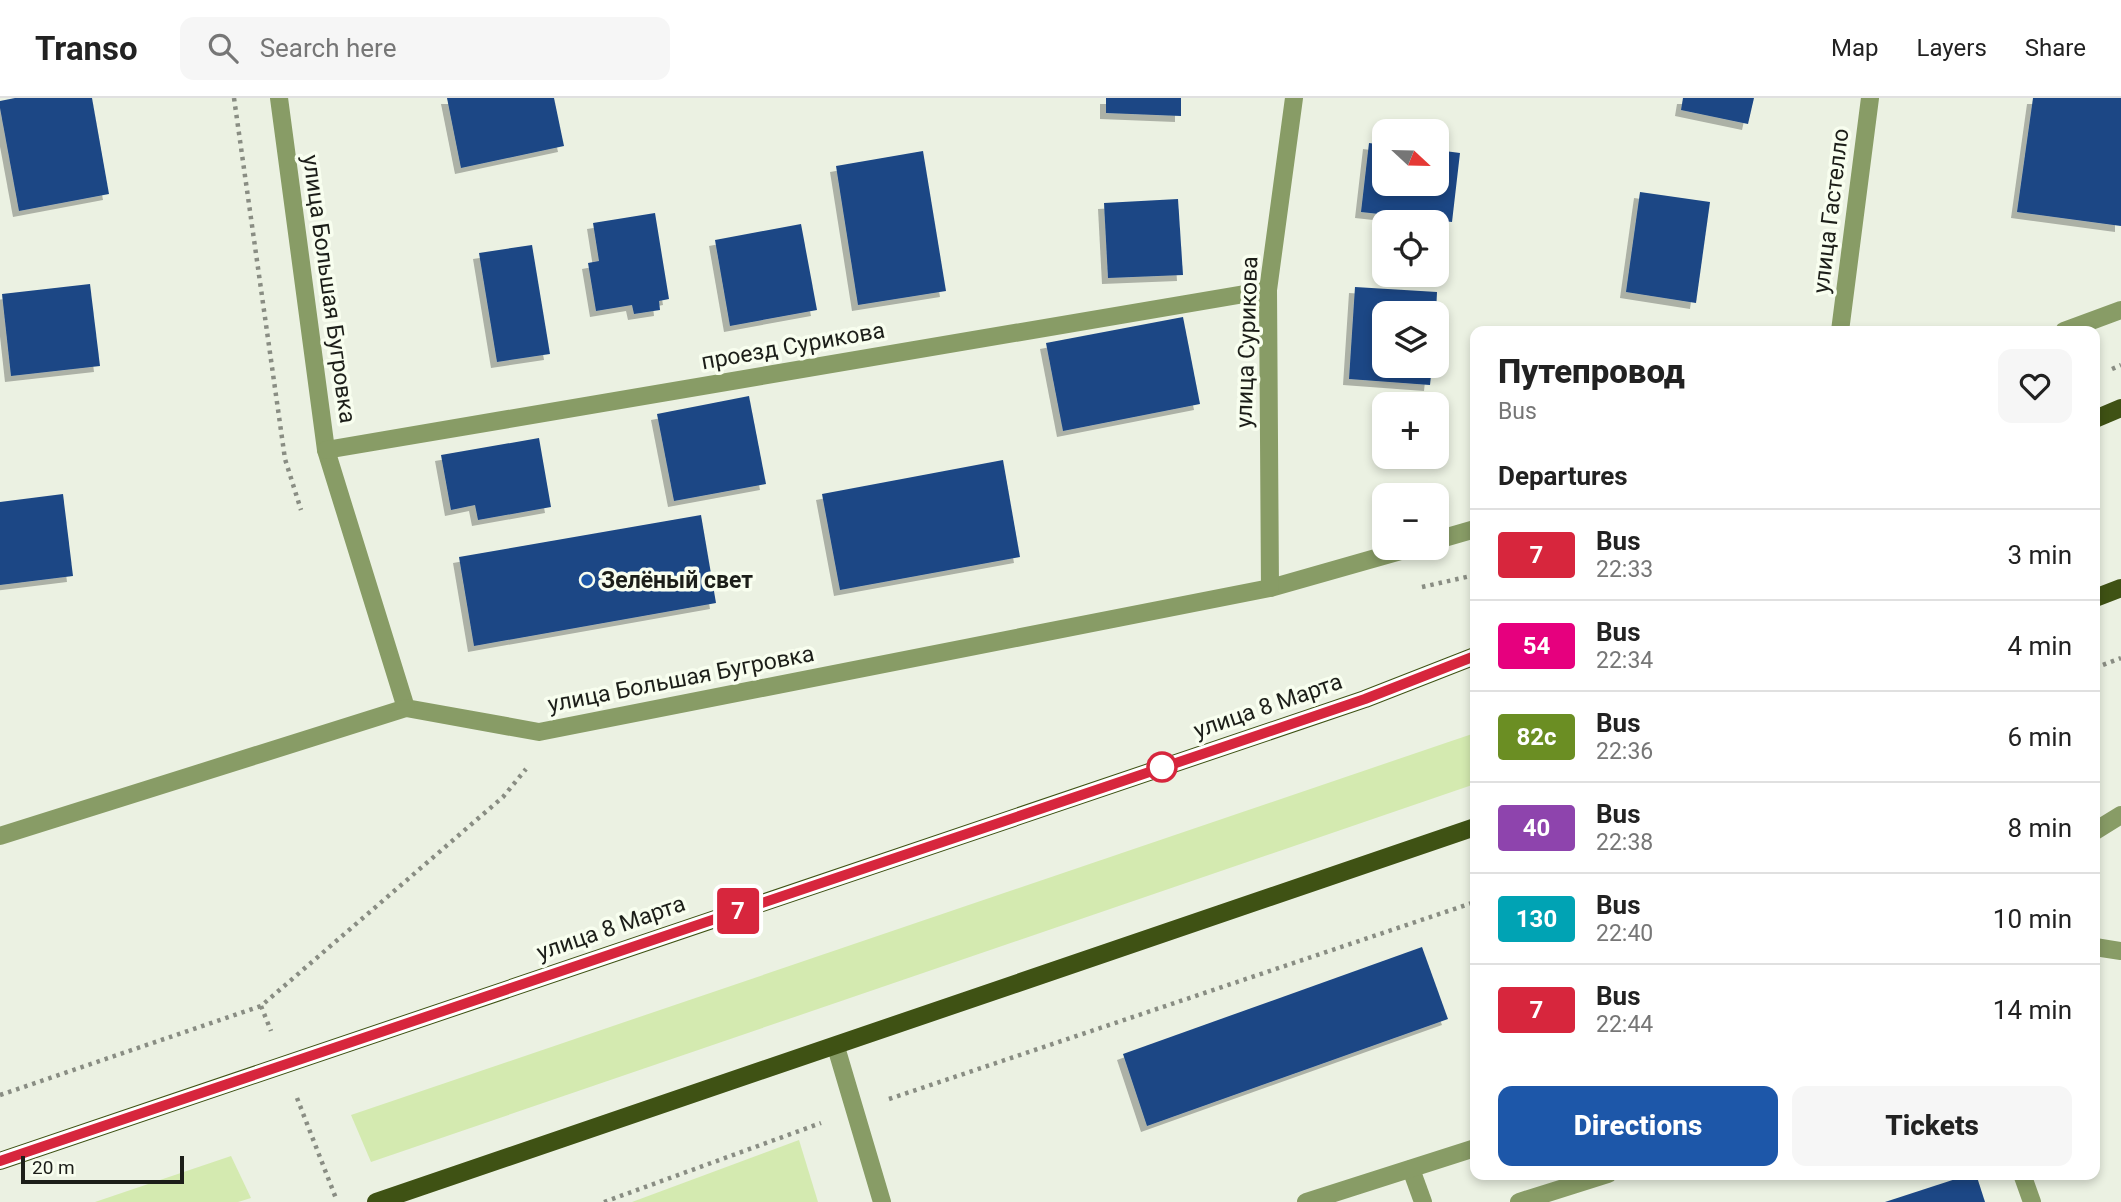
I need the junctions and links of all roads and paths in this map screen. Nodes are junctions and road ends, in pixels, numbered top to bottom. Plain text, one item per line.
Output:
1 (279, 98) edge
2 (1294, 98) edge
3 (1870, 98) edge
4 (1268, 290) junction
5 (2121, 310) edge
6 (1841, 326) edge
7 (2078, 326) edge
8 (2121, 408) edge
9 (2100, 417) edge
10 (326, 450) junction
11 (1470, 530) edge
12 (1449, 537) edge
13 (1372, 559) edge
14 (1270, 588) junction
15 (2121, 588) edge
16 (2100, 596) edge
17 (1470, 658) edge
18 (2121, 658) edge
19 (2100, 666) edge
20 (407, 708) junction
21 (503, 797) dead end
22 (2121, 815) edge
23 (2100, 828) edge
24 (1470, 829) edge
25 (0, 836) edge
26 (1470, 904) edge
27 (2100, 948) edge
28 (2121, 951) edge
29 (261, 1006) junction
30 (836, 1047) junction
31 (285, 1065) junction
32 (0, 1095) edge
33 (855, 1110) junction
34 (1470, 1150) edge
35 (0, 1161) edge
36 (1411, 1168) junction
37 (1589, 1180) edge
38 (2024, 1180) edge
39 (337, 1202) edge
40 (376, 1202) edge
41 (604, 1202) edge
42 (882, 1202) edge
43 (1306, 1202) edge
44 (1423, 1202) edge
45 (1519, 1202) edge
46 (2032, 1202) edge

1 - 10 street, улица Большая Бугровка
2 - 4 street, улица Сурикова
3 - 6 street, улица Гастелло
4 - 10 street, проезд Сурикова
4 - 14 street, улица Сурикова
5 - 7 street
8 - 9 main road
10 - 20 street, улица Большая Бугровка
11 - 12 street
13 - 14 street, улица Большая Бугровка
14 - 20 street, улица Большая Бугровка
15 - 16 main road
17 - 31 main road, улица 8 Марта
18 - 19 path
20 - 25 street
21 - 29 path
22 - 23 street
24 - 30 main road
26 - 33 path
27 - 28 street
29 - 31 path
29 - 32 path
30 - 33 street
30 - 40 main road
31 - 35 main road, улица 8 Марта
31 - 39 path
33 - 41 path
33 - 42 street
34 - 36 street
36 - 43 street
36 - 44 street
37 - 45 street
38 - 46 street

